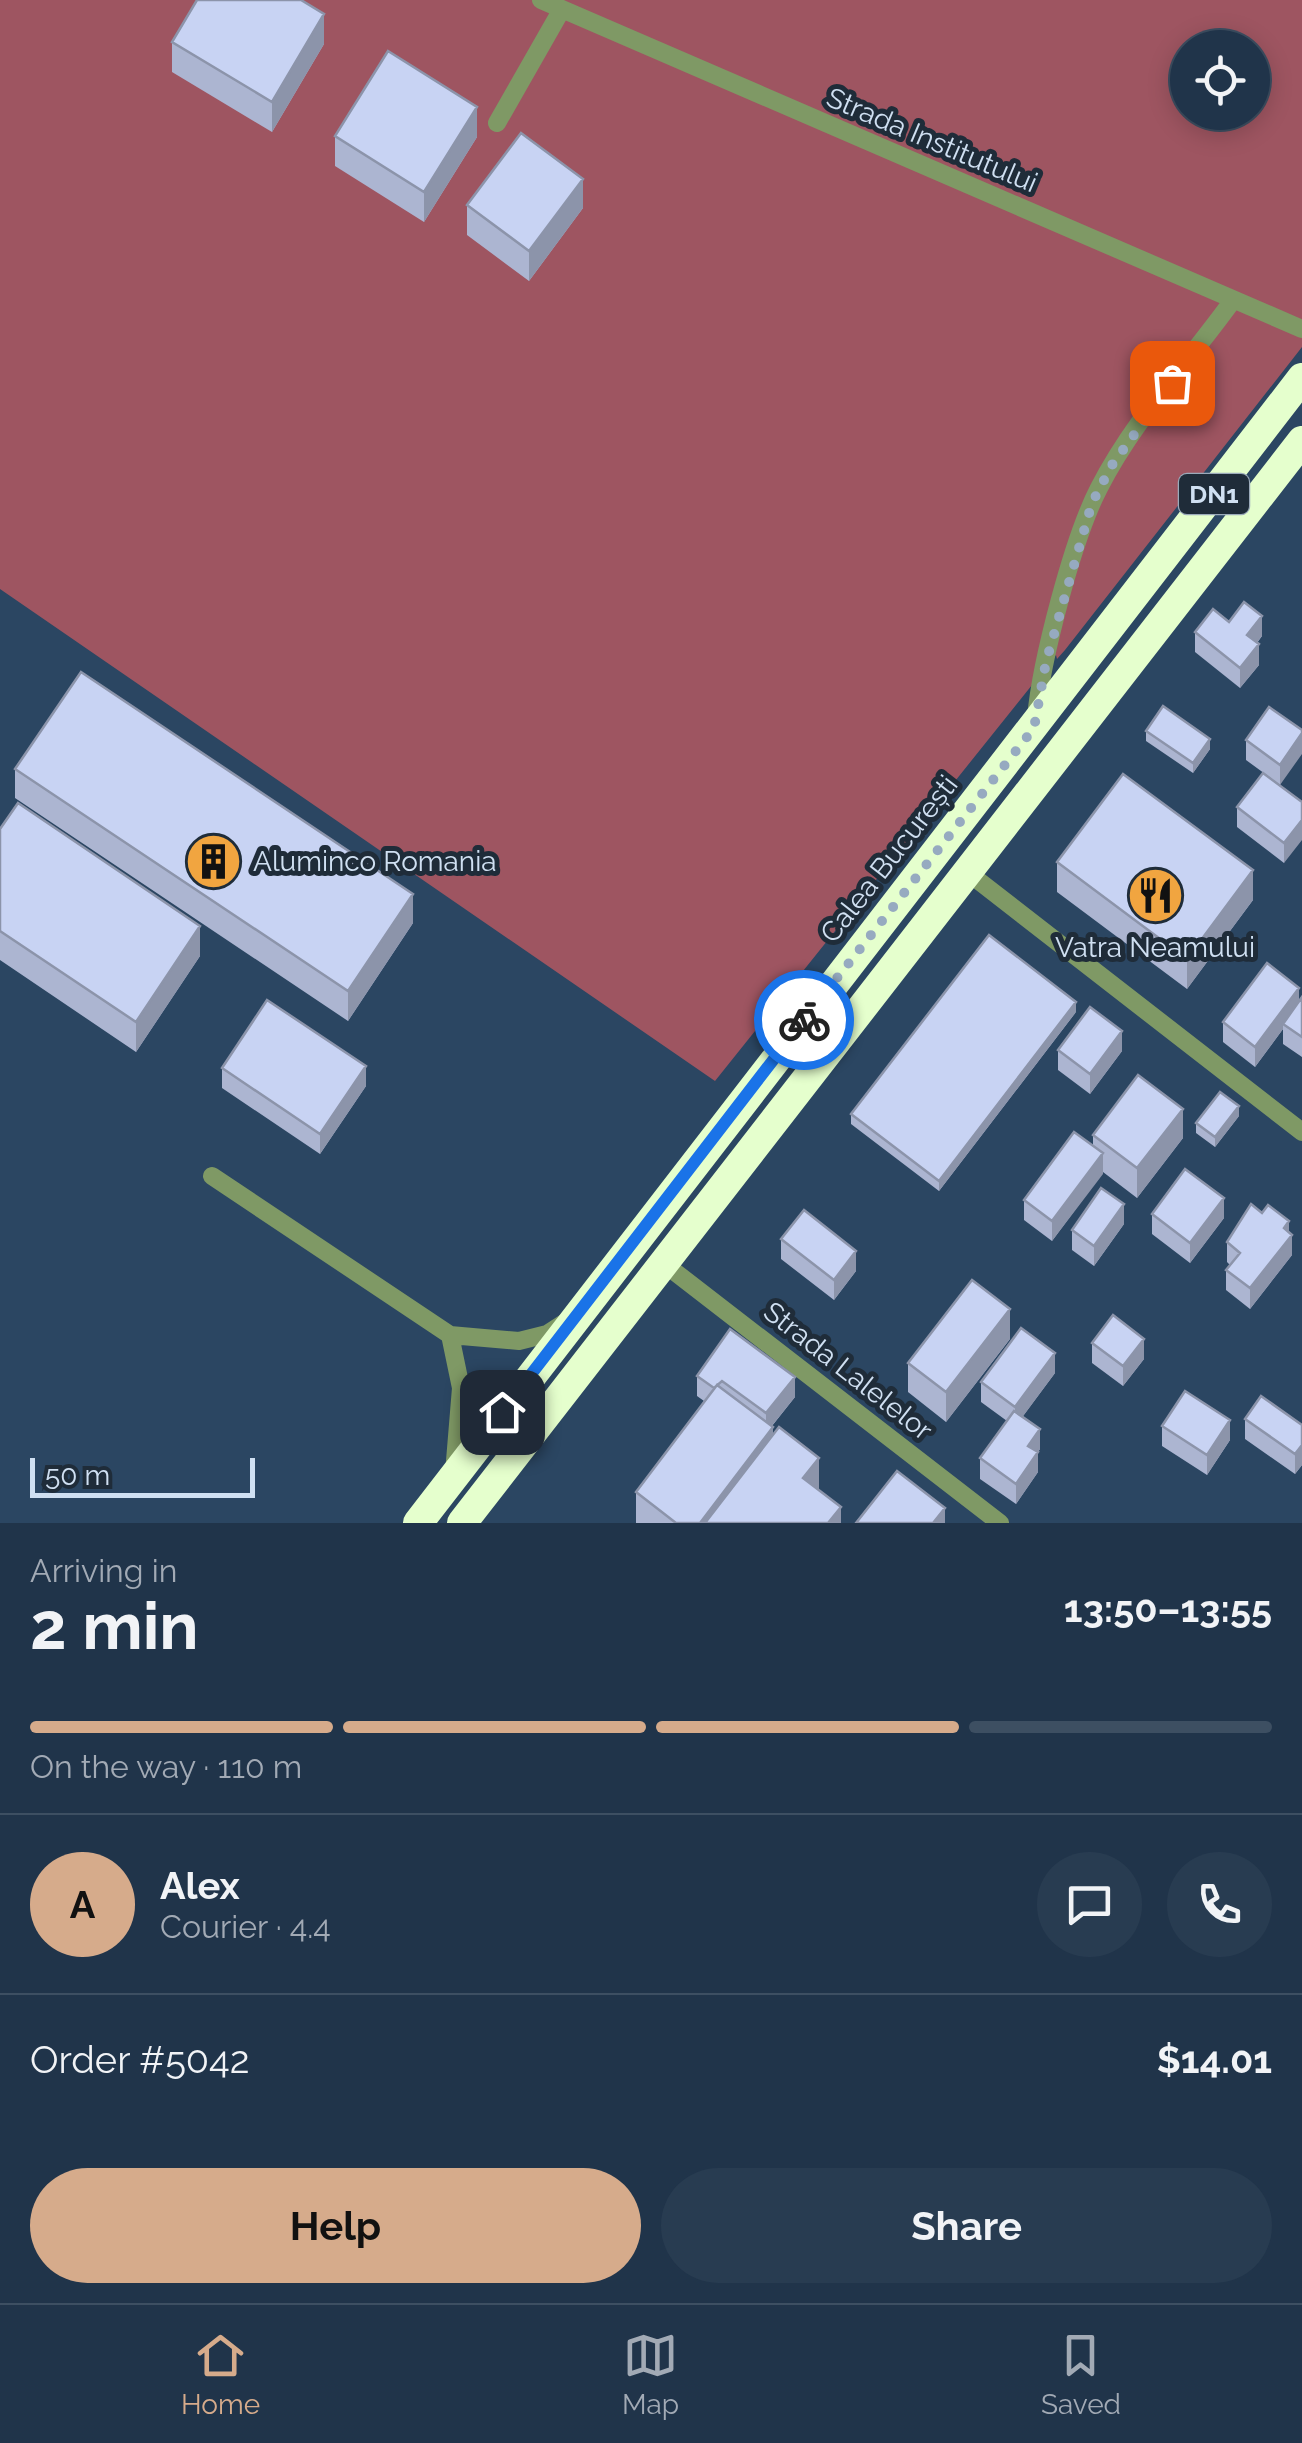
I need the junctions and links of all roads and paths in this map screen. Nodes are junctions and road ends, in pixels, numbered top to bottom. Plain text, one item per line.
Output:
1 (541, 0) edge
2 (562, 9) junction
3 (497, 123) dead end
4 (1233, 300) junction
5 (1302, 330) edge
6 (1302, 378) edge
7 (1302, 441) edge
8 (1034, 728) junction
9 (966, 871) junction
10 (1302, 1132) edge
11 (212, 1176) dead end
12 (662, 1262) junction
13 (574, 1318) junction
14 (450, 1335) junction
15 (454, 1475) junction
16 (418, 1523) edge
17 (462, 1523) edge
18 (1000, 1523) edge

1 - 2 street, Strada Institutului
2 - 3 street
2 - 4 street, Strada Institutului
4 - 5 street, Strada Institutului
4 - 8 street
6 - 8 highway, Calea București / DN1
7 - 9 highway, DN1
8 - 13 highway, Calea București / DN1
9 - 10 street
9 - 12 highway, DN1
11 - 14 street
12 - 17 highway, DN1
12 - 18 street, Strada Lalelelor
13 - 14 street
13 - 15 highway, Calea București / DN1
14 - 15 street
15 - 16 highway, Calea București / DN1

